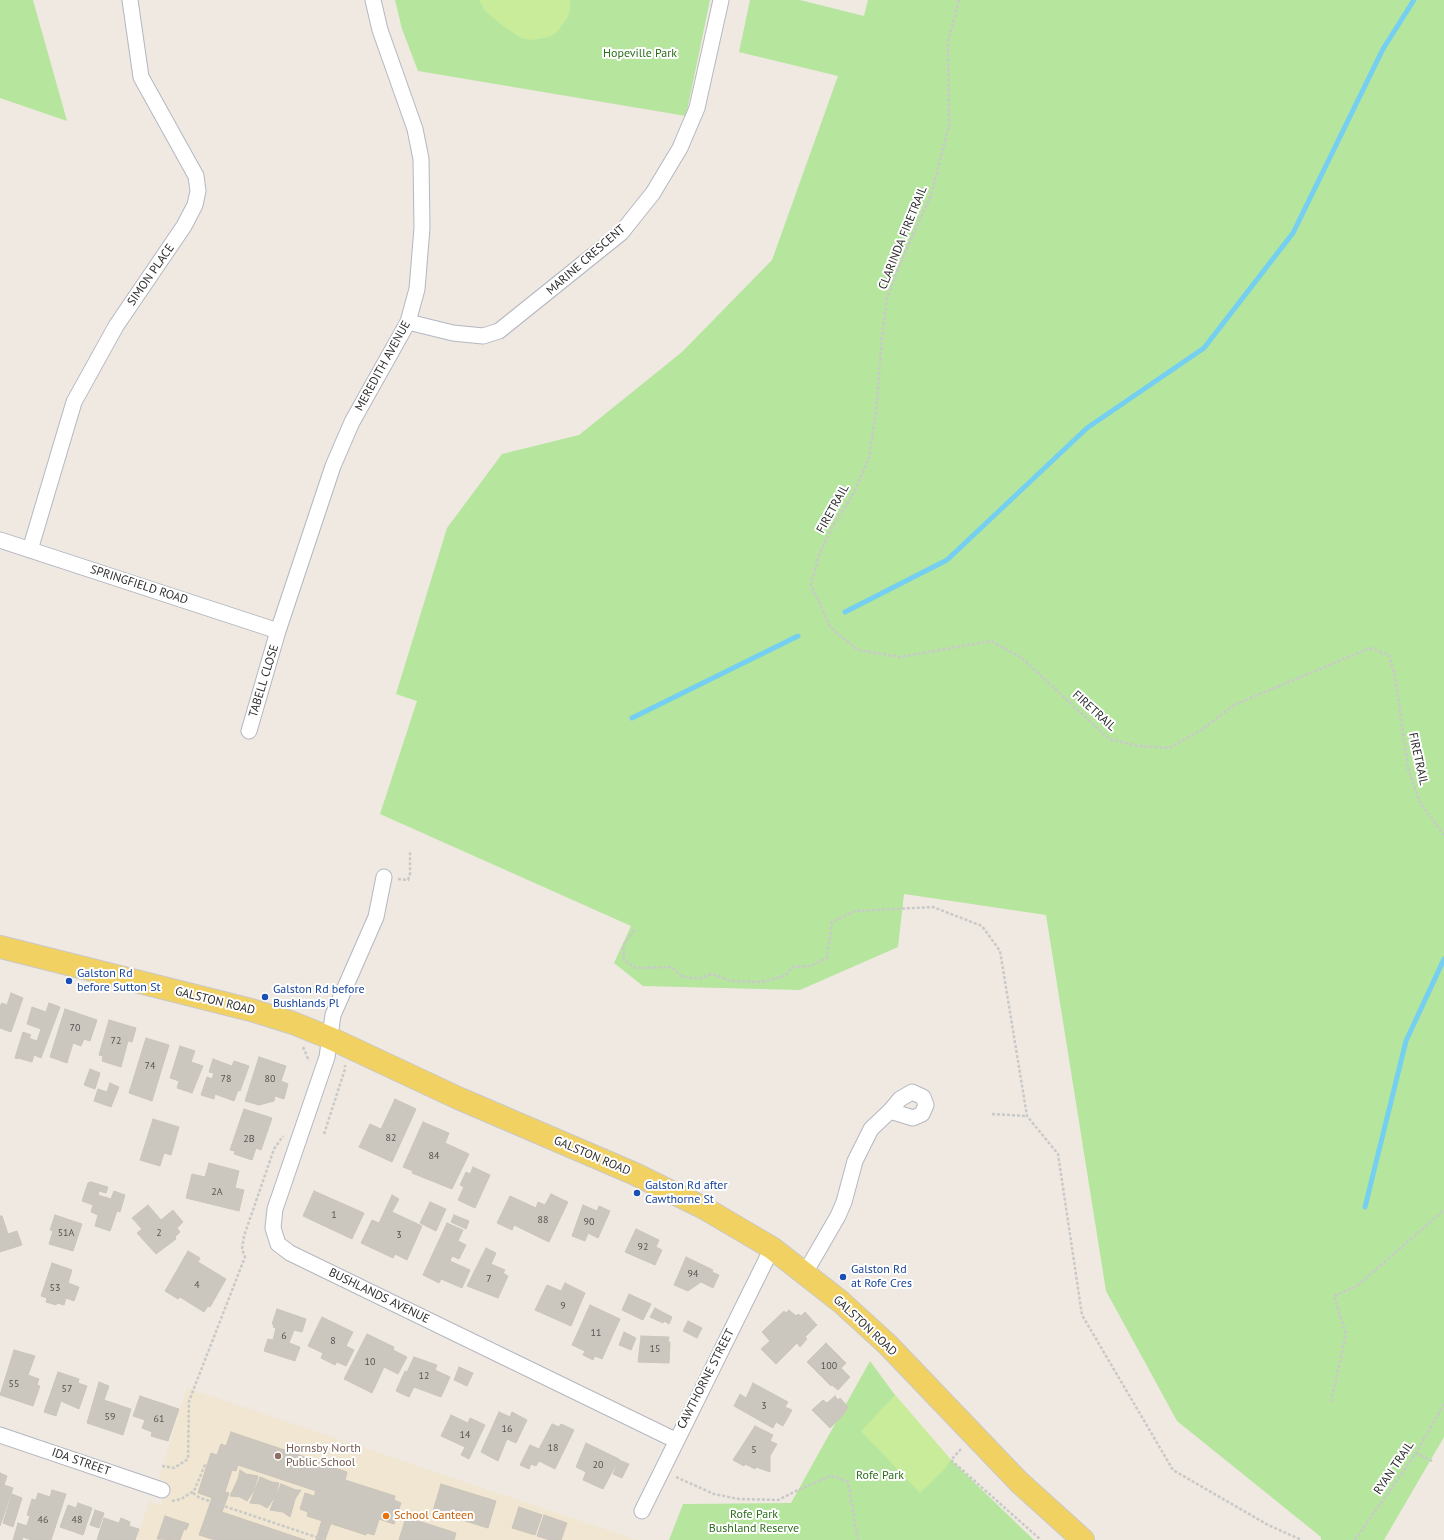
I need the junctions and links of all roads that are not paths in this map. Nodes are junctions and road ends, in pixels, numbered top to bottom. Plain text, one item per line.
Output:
1 (130, 0) edge
2 (373, 0) edge
3 (721, 0) edge
4 (408, 322) junction
5 (0, 540) edge
6 (30, 550) junction
7 (278, 631) junction
8 (249, 731) dead end
9 (384, 877) road end
10 (0, 947) edge
11 (330, 1038) junction
12 (890, 1111) dead end
13 (772, 1248) junction
14 (805, 1272) junction
15 (0, 1435) edge
16 (675, 1440) junction
17 (164, 1495) road end
18 (642, 1511) dead end
19 (1083, 1540) edge

1 - 6 street, SIMON PLACE
2 - 4 street, MEREDITH AVENUE
3 - 4 street, MARINE CRESCENT
4 - 7 street, MEREDITH AVENUE
5 - 6 street, SPRINGFIELD ROAD
6 - 7 street, SPRINGFIELD ROAD
7 - 8 street, TABELL CLOSE
9 - 11 street, BUSHLANDS AVENUE
10 - 11 main road, GALSTON ROAD
11 - 13 main road, GALSTON ROAD
11 - 16 street, BUSHLANDS AVENUE
12 - 14 street
13 - 14 main road, GALSTON ROAD
13 - 16 street, CAWTHORNE STREET
14 - 19 main road, GALSTON ROAD
15 - 17 street, IDA STREET
16 - 18 street, CAWTHORNE STREET

